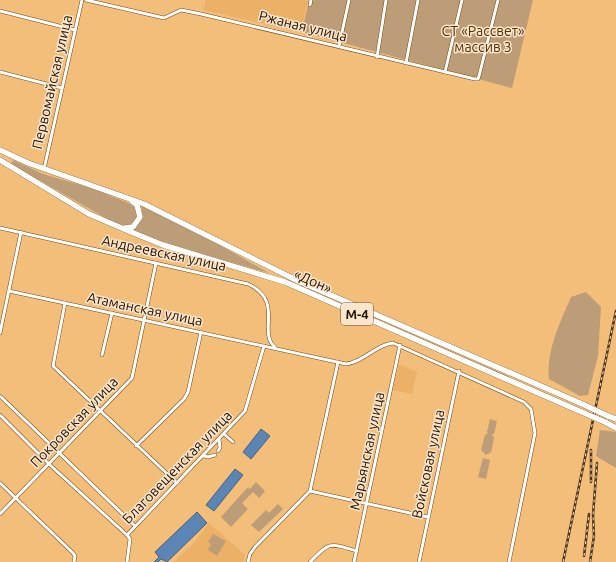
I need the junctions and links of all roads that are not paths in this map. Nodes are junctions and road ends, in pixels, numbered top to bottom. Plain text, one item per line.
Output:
1 (82, 0) edge
2 (86, 0) edge
3 (311, 0) edge
4 (348, 0) edge
5 (386, 0) edge
6 (418, 0) edge
7 (462, 0) edge
8 (498, 0) edge
9 (310, 5) dead end
10 (0, 11) edge
11 (75, 30) junction
12 (339, 46) junction
13 (377, 57) junction
14 (406, 63) junction
15 (0, 72) edge
16 (445, 72) junction
17 (62, 88) junction
18 (0, 150) edge
19 (0, 160) edge
20 (44, 169) junction
21 (93, 185) junction
22 (120, 227) junction
23 (0, 228) edge
24 (21, 232) junction
25 (156, 262) junction
26 (9, 291) junction
27 (66, 303) junction
28 (112, 313) junction
29 (144, 320) junction
30 (201, 332) junction
31 (0, 333) edge
32 (400, 345) junction
33 (264, 346) junction
34 (277, 348) junction
35 (102, 355) dead end
36 (338, 362) junction
37 (459, 371) junction
38 (0, 396) edge
39 (99, 411) junction
40 (0, 415) edge
41 (616, 419) edge
42 (616, 428) edge
43 (224, 434) junction
44 (219, 439) junction
45 (233, 442) dead end
46 (136, 446) junction
47 (218, 451) dead end
48 (59, 453) junction
49 (214, 455) dead end
50 (204, 456) junction
51 (50, 465) junction
52 (0, 483) edge
53 (177, 483) junction
54 (310, 491) junction
55 (16, 498) junction
56 (367, 504) junction
57 (0, 514) edge
58 (428, 517) junction
59 (134, 526) junction
60 (127, 535) junction
61 (357, 551) junction
62 (74, 562) edge
63 (127, 562) edge
64 (248, 562) edge
65 (310, 562) edge
66 (354, 562) edge
67 (419, 562) edge
68 (509, 562) edge

1 - 11 street, Первомайская улица
2 - 12 street, Ржаная улица
3 - 9 street
4 - 12 street
5 - 13 street
6 - 14 street
7 - 16 street
8 - 16 street, Ржаная улица
10 - 11 street
11 - 17 street, Первомайская улица
12 - 13 street, Ржаная улица
13 - 14 street, Ржаная улица
14 - 16 street, Ржаная улица
15 - 17 street
17 - 20 street, Первомайская улица
18 - 20 highway, «Дон» / М-4
19 - 22 highway, «Дон» / М-4
20 - 21 highway, «Дон» / М-4
21 - 22 highway, М-4
21 - 41 highway, «Дон» / М-4, bridge
22 - 42 highway, «Дон» / М-4, bridge
23 - 24 street, Андреевская улица
24 - 25 street, Андреевская улица
24 - 26 street
25 - 29 street, Покровская улица
25 - 34 street, Андреевская улица
26 - 27 street, Атаманская улица
26 - 31 street
27 - 28 street, Атаманская улица
27 - 39 street
28 - 29 street, Атаманская улица
28 - 35 street
29 - 30 street, Атаманская улица
29 - 39 street, Покровская улица
30 - 33 street, Атаманская улица
30 - 46 street
32 - 36 street, Атаманская улица
32 - 37 street
32 - 56 street, Марьянская улица
33 - 34 street, Атаманская улица
33 - 43 street, Благовещенская улица
34 - 36 street, Атаманская улица
36 - 54 street
37 - 58 street, Войсковая улица
37 - 68 street
38 - 48 street
39 - 46 street
39 - 48 street, Покровская улица
40 - 51 street
43 - 44 street, Благовещенская улица
43 - 45 street
44 - 47 street
44 - 50 street, Благовещенская улица
46 - 53 street
48 - 51 street, Покровская улица
48 - 59 street
49 - 50 street
50 - 53 street, Благовещенская улица
51 - 55 street, Покровская улица
51 - 60 street
52 - 55 street
53 - 59 street, Благовещенская улица
54 - 56 street
54 - 64 street
55 - 57 street, Покровская улица
55 - 62 street
56 - 58 street
56 - 61 street, Марьянская улица
58 - 67 street, Войсковая улица
59 - 60 street, Благовещенская улица
60 - 63 street
61 - 65 street
61 - 66 street, Марьянская улица

